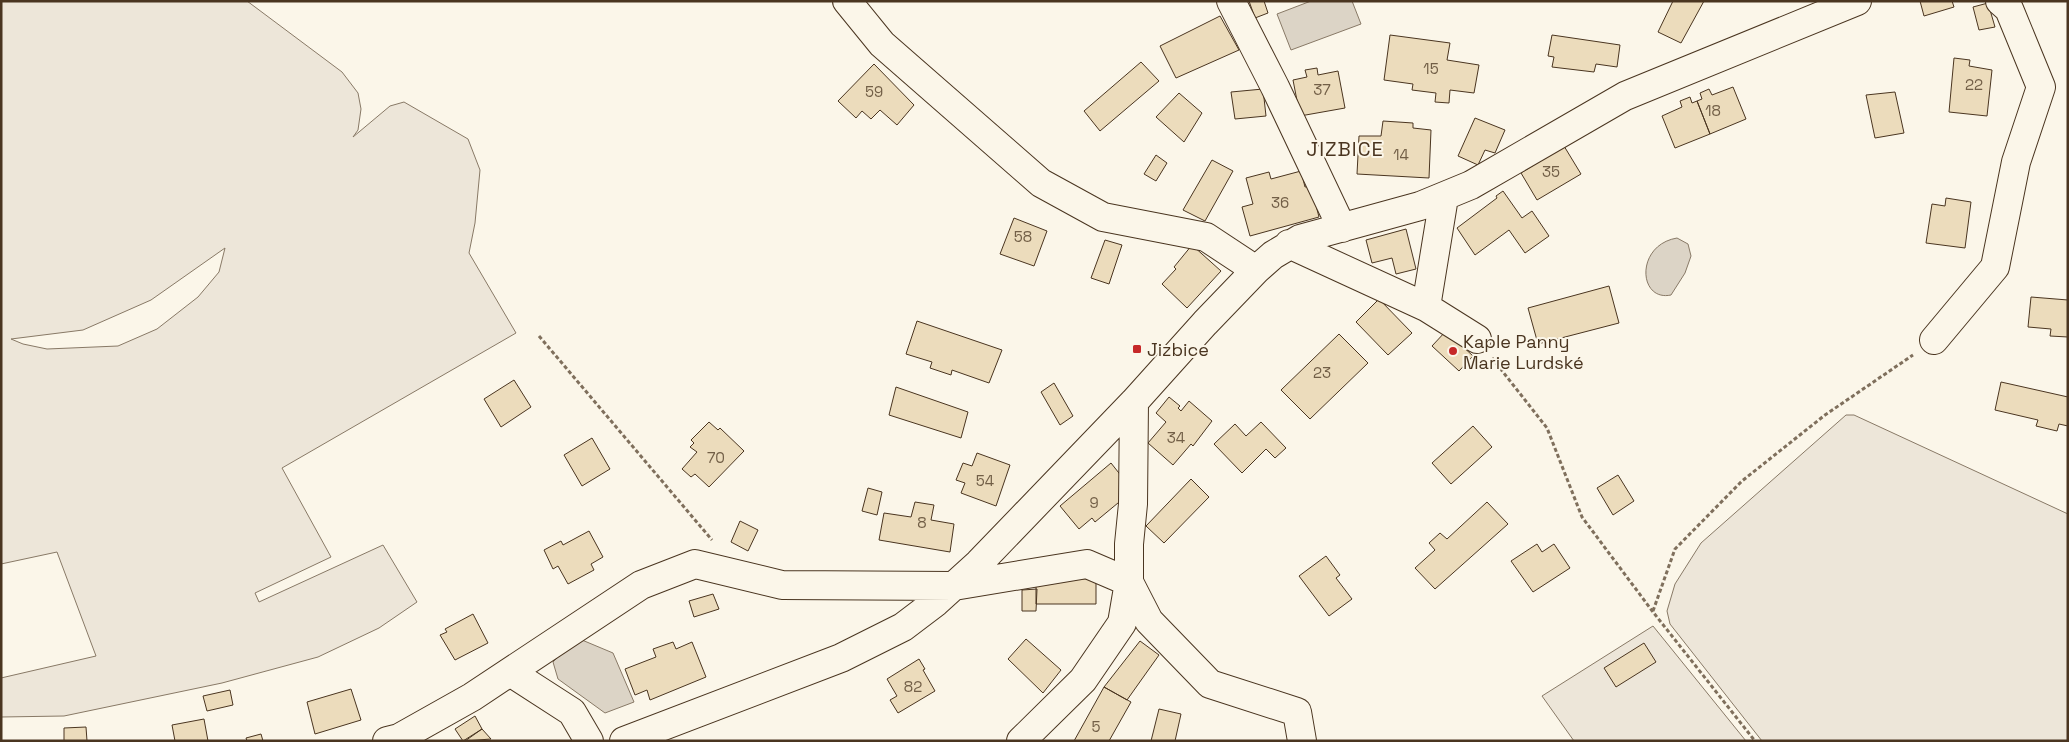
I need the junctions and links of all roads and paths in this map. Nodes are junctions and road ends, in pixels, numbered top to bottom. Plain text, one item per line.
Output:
1 (847, 1) edge
2 (1231, 1) edge
3 (1857, 1) edge
4 (2000, 1) edge
5 (1444, 197) junction
6 (1342, 228) junction
7 (1289, 244) junction
8 (1256, 270) junction
9 (1426, 306) junction
10 (539, 336) dead end
11 (1477, 339) joint
12 (1934, 340) joint
13 (1134, 402) junction
14 (716, 545) dead end
15 (1129, 582) junction
16 (954, 586) junction
17 (1653, 612) junction
18 (510, 672) junction
19 (387, 741) edge
20 (589, 741) edge
21 (624, 741) edge
22 (1021, 741) edge
23 (1302, 741) edge
24 (1755, 741) edge

1 - 8 street
2 - 6 street
3 - 5 street
4 - 12 street
5 - 6 street
5 - 9 street
6 - 7 street
7 - 8 street
7 - 9 street
8 - 13 street
9 - 11 street
10 - 14 path
11 - 17 path
12 - 17 path
13 - 15 street
13 - 16 street
15 - 16 street
15 - 22 street
15 - 23 street
16 - 18 street
16 - 21 street
17 - 24 path
18 - 19 street
18 - 20 street

